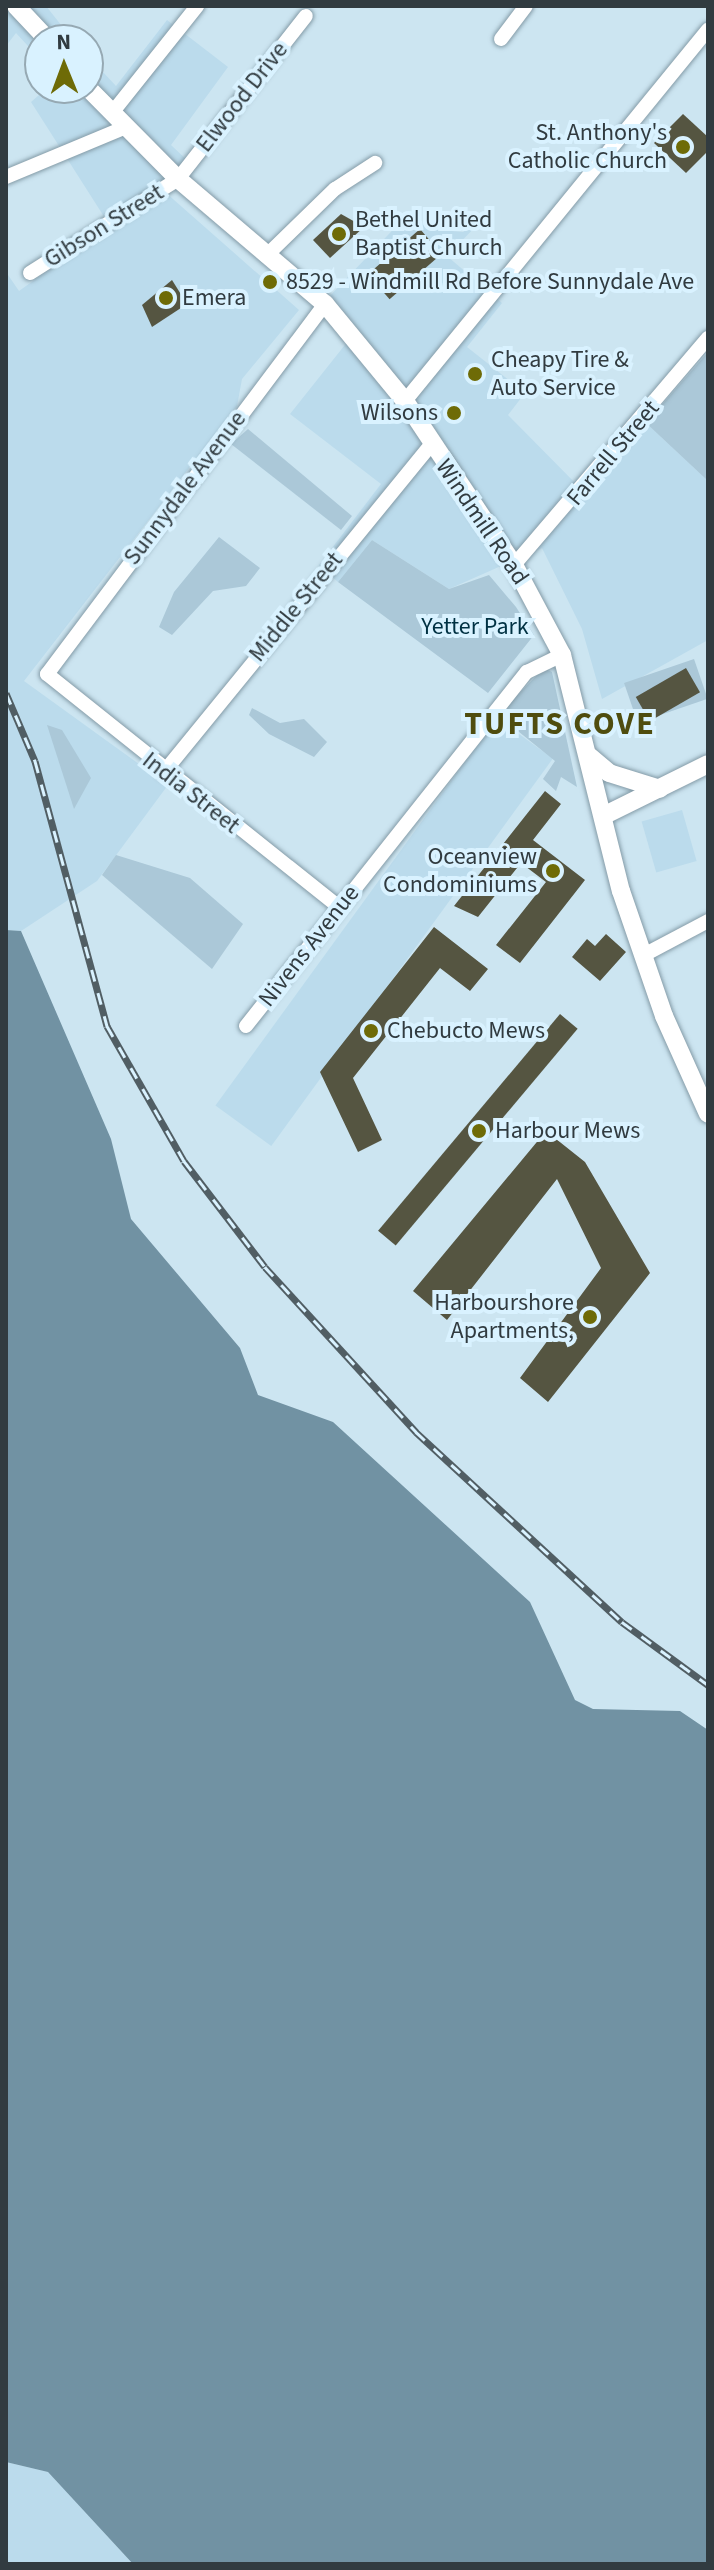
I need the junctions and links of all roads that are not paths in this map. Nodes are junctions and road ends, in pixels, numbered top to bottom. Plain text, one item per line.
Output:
1 (197, 6) edge
2 (526, 6) edge
3 (306, 16) dead end
4 (708, 30) edge
5 (501, 39) dead end
6 (103, 104) edge
7 (118, 120) junction
8 (375, 163) dead end
9 (6, 177) edge
10 (178, 179) junction
11 (266, 256) junction
12 (30, 273) dead end
13 (325, 304) junction
14 (708, 338) edge
15 (405, 401) junction
16 (431, 445) junction
17 (514, 565) junction
18 (562, 655) junction
19 (47, 674) joint
20 (589, 756) junction
21 (708, 764) edge
22 (164, 772) junction
23 (663, 789) junction
24 (603, 816) junction
25 (339, 907) junction
26 (708, 921) edge
27 (642, 956) junction
28 (246, 1026) dead end
29 (702, 1088) edge
30 (708, 1114) edge

1 - 7 street
2 - 5 street
3 - 10 street, Elwood Drive
4 - 15 street
6 - 7 main road, Windmill Road
7 - 9 street
7 - 10 main road, Windmill Road
8 - 11 street
10 - 11 main road, Windmill Road
10 - 12 street, Gibson Street
11 - 13 main road, Windmill Road
13 - 15 main road, Windmill Road
13 - 19 street, Sunnydale Avenue
14 - 17 street, Farrell Street
15 - 16 main road, Windmill Road
16 - 17 main road, Windmill Road
16 - 22 street, Middle Street
17 - 18 main road, Windmill Road
18 - 20 main road, Windmill Road
18 - 25 street, Nivens Avenue
19 - 22 street, India Street
20 - 23 main road
20 - 24 main road, Windmill Road
21 - 23 main road
22 - 25 street, India Street
23 - 24 main road
24 - 27 main road, Windmill Road
25 - 28 street, Nivens Avenue
26 - 27 street
27 - 29 main road, Windmill Road
29 - 30 main road, Windmill Road

